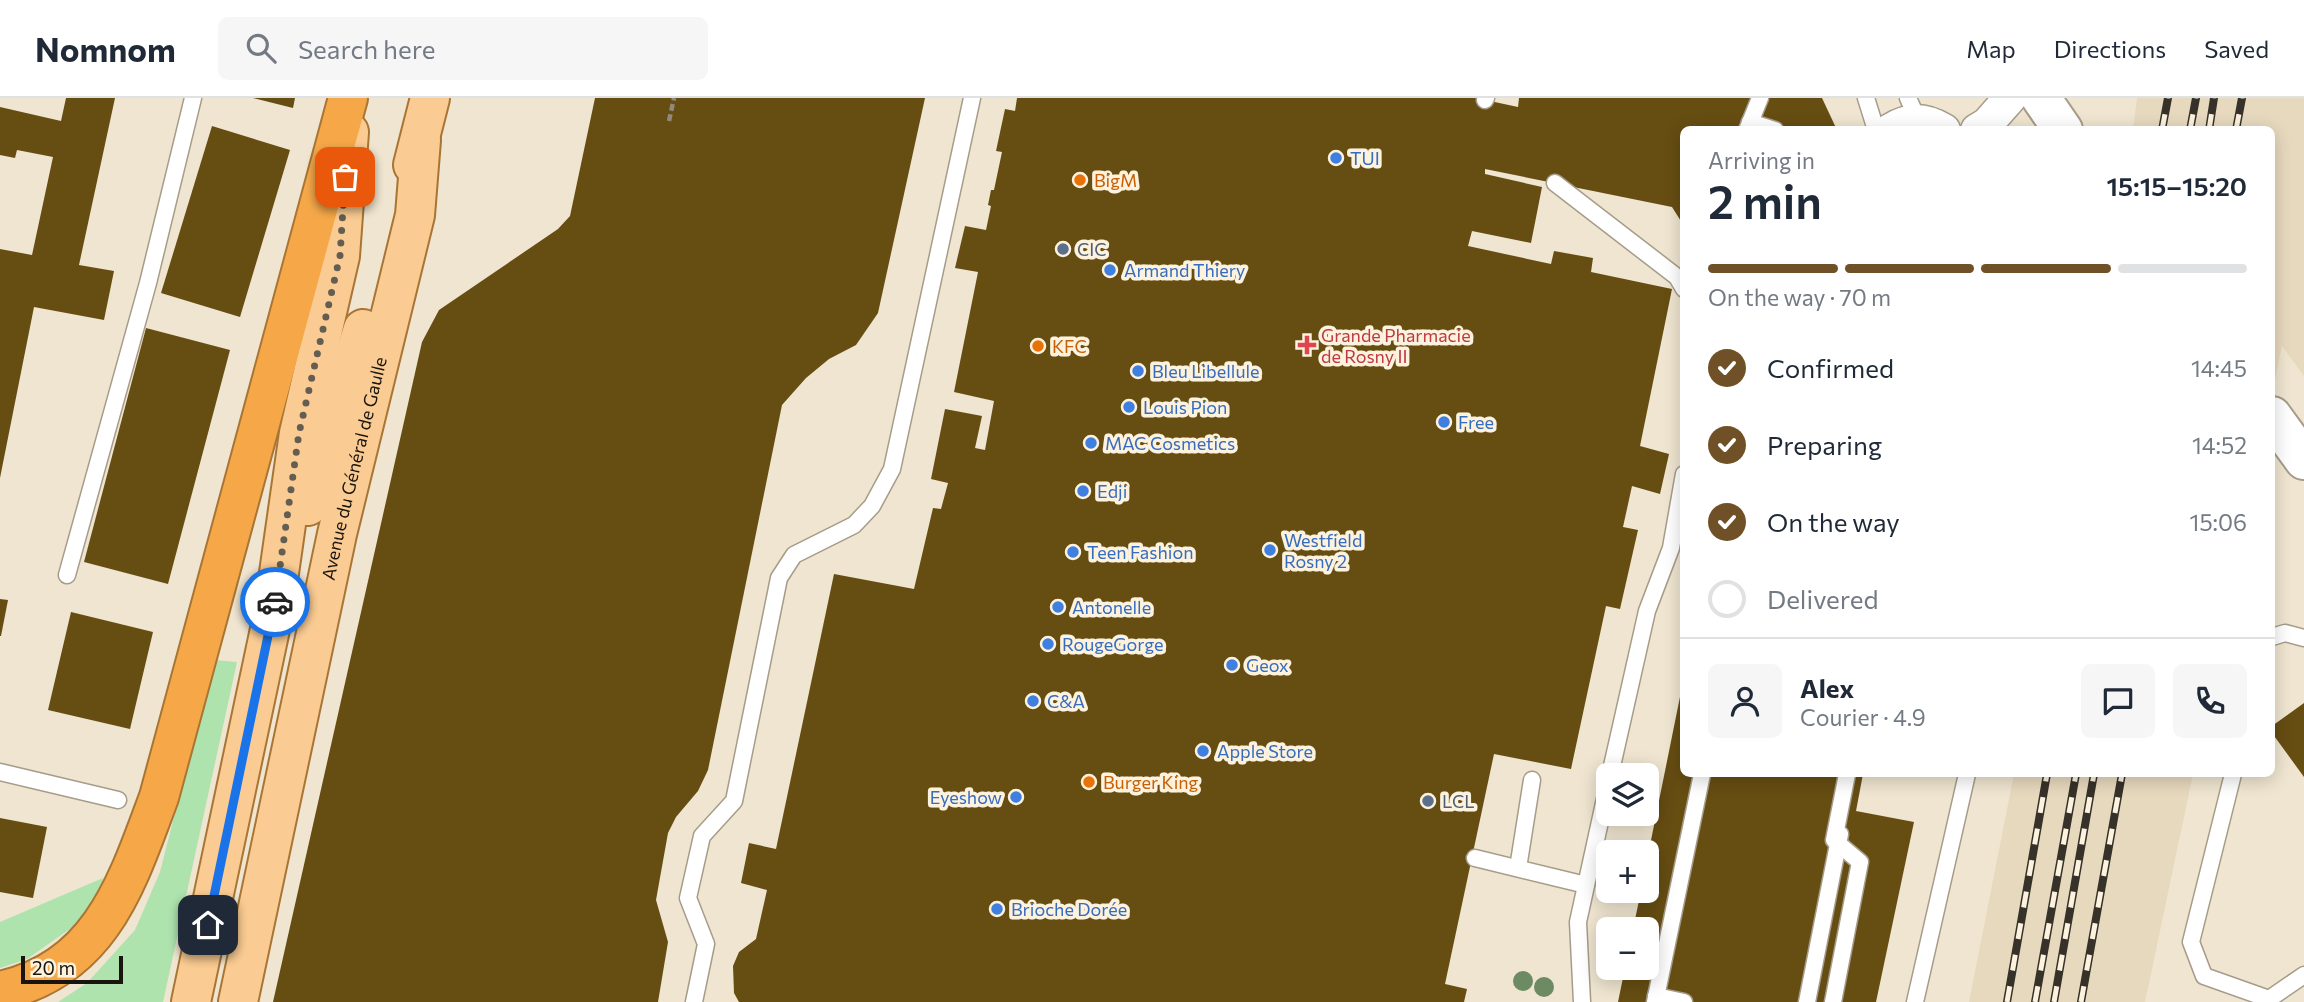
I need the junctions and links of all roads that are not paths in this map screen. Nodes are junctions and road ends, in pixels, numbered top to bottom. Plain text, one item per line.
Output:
1 (193, 98) edge
2 (349, 98) edge
3 (430, 98) edge
4 (972, 98) edge
5 (1760, 98) edge
6 (1866, 98) edge
7 (2010, 98) edge
8 (2040, 98) edge
9 (1749, 126) edge
10 (1875, 126) edge
11 (1984, 126) edge
12 (2060, 126) edge
13 (421, 140) junction
14 (1555, 183) dead end
15 (1680, 282) edge
16 (2275, 420) edge
17 (2304, 460) edge
18 (1680, 497) edge
19 (67, 575) dead end
20 (273, 615) junction
21 (2275, 636) edge
22 (2304, 638) edge
23 (1613, 763) edge
24 (0, 772) edge
25 (1701, 777) edge
26 (1849, 777) edge
27 (1849, 777) edge
28 (1966, 777) edge
29 (2232, 777) edge
30 (1532, 780) dead end
31 (118, 800) dead end
32 (1599, 826) edge
33 (1475, 858) dead end
34 (1518, 868) junction
35 (1586, 885) junction
36 (2304, 975) edge
37 (0, 991) edge
38 (1656, 999) edge
39 (191, 1002) edge
40 (238, 1002) edge
41 (694, 1002) edge
42 (1582, 1002) edge
43 (1684, 1002) edge
44 (1807, 1002) edge
45 (1833, 1002) edge
46 (1915, 1002) edge

1 - 19 lane
2 - 20 main road, Avenue du Général de Gaulle
2 - 37 highway
3 - 13 main road, Avenue du Général de Gaulle
4 - 41 lane
5 - 9 lane
6 - 10 lane
7 - 11 street
8 - 12 main road
13 - 20 main road, Avenue du Général de Gaulle
13 - 40 main road, Avenue du Général de Gaulle
14 - 15 lane
16 - 17 main road
18 - 23 lane
20 - 39 main road, Avenue du Général de Gaulle
21 - 22 lane
24 - 31 lane
25 - 38 lane
26 - 44 lane
27 - 45 lane
28 - 46 lane
29 - 36 lane
30 - 34 lane
32 - 35 lane
33 - 34 lane
34 - 35 lane
35 - 42 lane
38 - 43 lane

